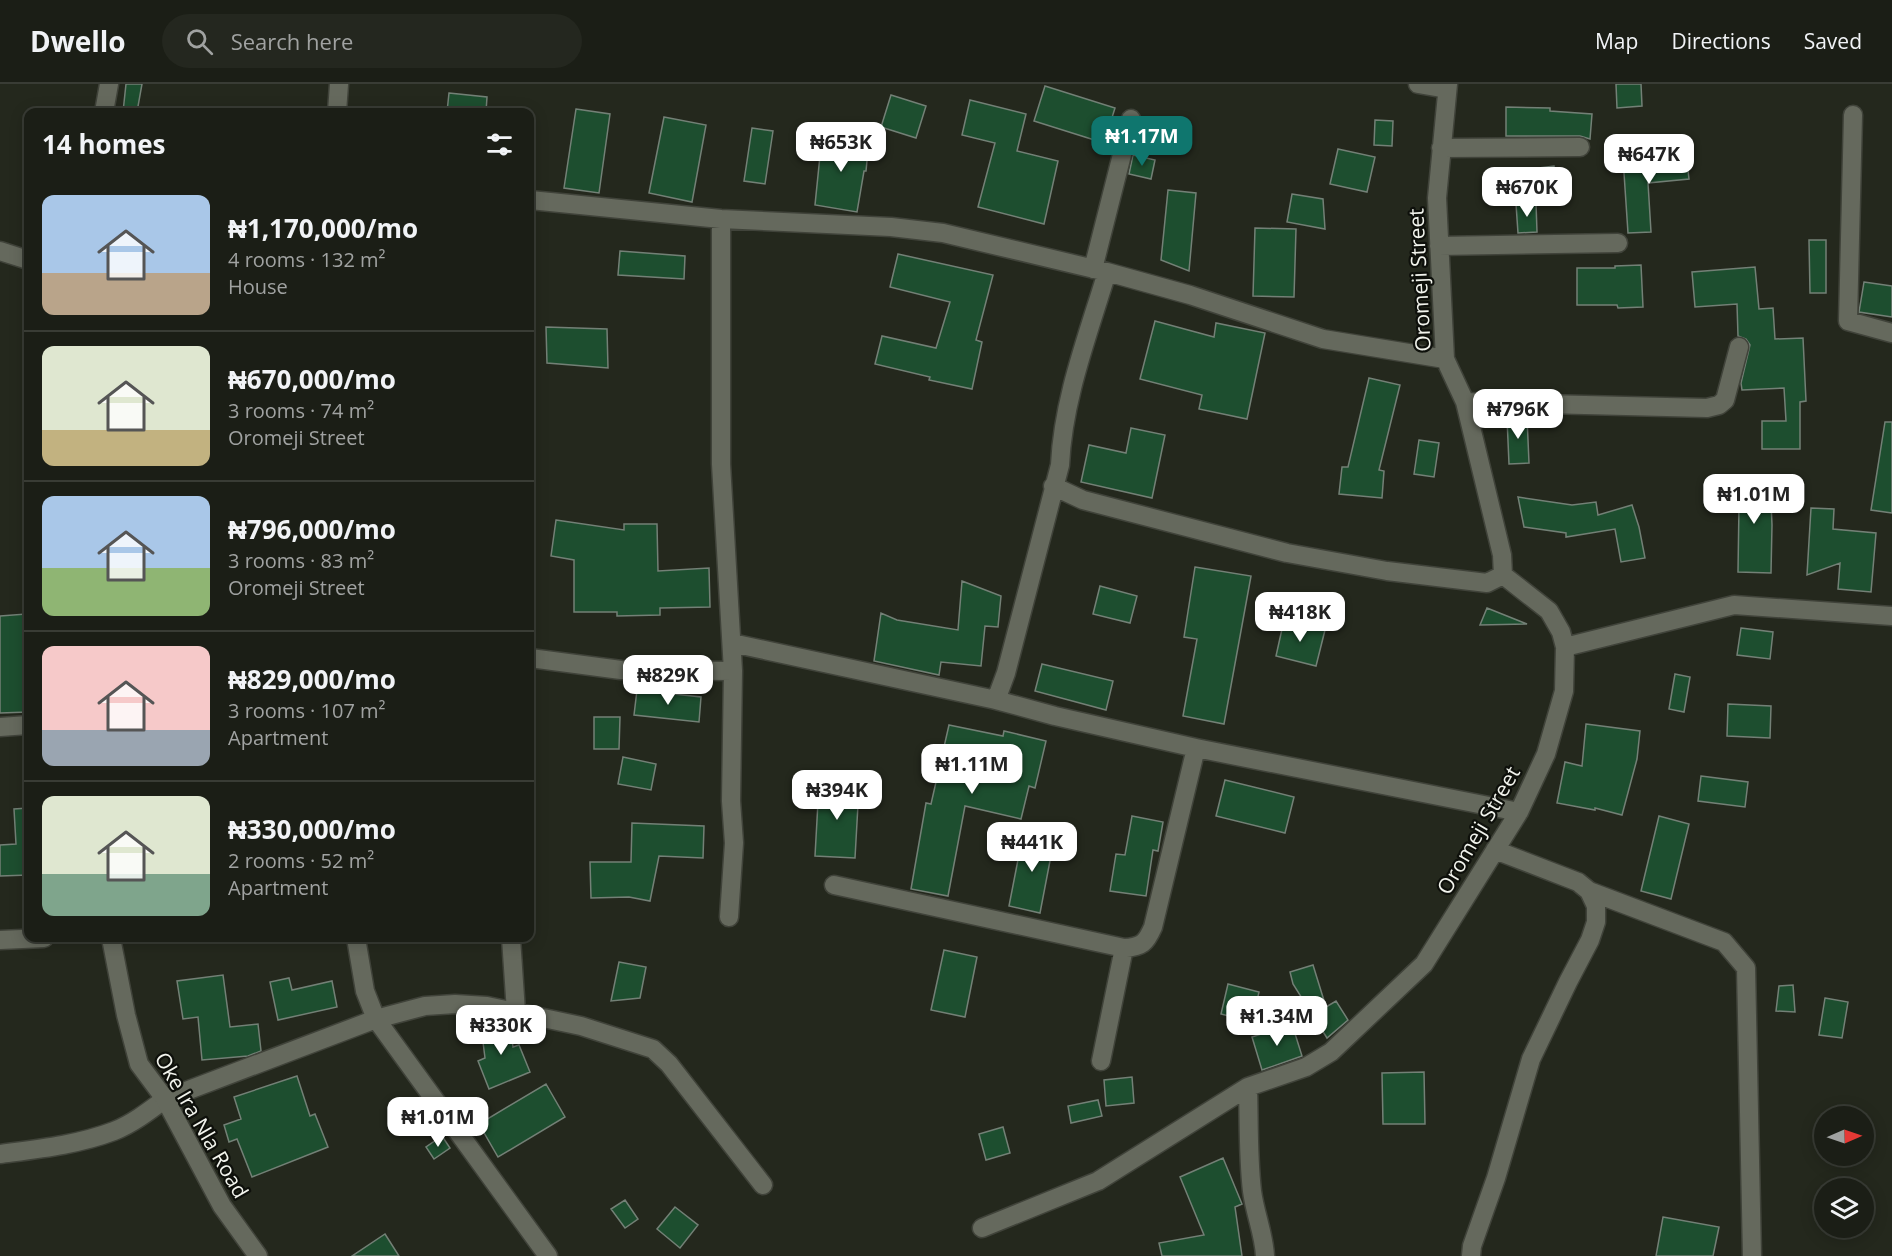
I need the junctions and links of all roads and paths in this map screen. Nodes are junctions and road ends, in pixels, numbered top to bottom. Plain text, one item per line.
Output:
1 (109, 84) edge
2 (339, 84) edge
3 (1418, 84) edge
4 (1448, 87) edge
5 (105, 108) edge
6 (337, 108) edge
7 (1853, 115) dead end
8 (1131, 118) dead end
9 (1580, 147) dead end
10 (1441, 148) junction
11 (534, 200) edge
12 (721, 219) junction
13 (1618, 243) dead end
14 (1440, 246) junction
15 (0, 251) edge
16 (24, 259) edge
17 (1100, 270) junction
18 (1892, 333) edge
19 (1739, 347) dead end
20 (1445, 359) junction
21 (1465, 402) junction
22 (1053, 486) junction
23 (1503, 575) junction
24 (1892, 615) edge
25 (732, 643) junction
26 (1565, 647) junction
27 (534, 659) edge
28 (733, 671) junction
29 (996, 700) junction
30 (24, 725) edge
31 (0, 727) edge
32 (1196, 748) junction
33 (1519, 812) junction
34 (1495, 850) junction
35 (834, 885) dead end
36 (1588, 891) junction
37 (729, 917) dead end
38 (24, 939) edge
39 (0, 940) edge
40 (112, 942) edge
41 (357, 942) edge
42 (511, 942) edge
43 (1124, 948) junction
44 (516, 1012) junction
45 (376, 1019) junction
46 (1101, 1061) dead end
47 (1248, 1087) junction
48 (165, 1100) junction
49 (0, 1154) edge
50 (764, 1185) dead end
51 (982, 1228) dead end
52 (258, 1256) edge
53 (548, 1256) edge
54 (1266, 1256) edge
55 (1472, 1256) edge
56 (1752, 1256) edge

1 - 5 street
2 - 6 street
3 - 4 street
4 - 10 street, Oromeji Street
7 - 18 street
8 - 17 street
9 - 10 street
10 - 14 street, Oromeji Street
11 - 12 street
12 - 17 street
12 - 25 street
13 - 14 street
14 - 20 street, Oromeji Street
15 - 16 street
17 - 20 street
17 - 22 street
19 - 21 street
20 - 21 street, Oromeji Street
21 - 23 street, Oromeji Street
22 - 23 street
22 - 29 street
23 - 26 street, Oromeji Street
24 - 26 street
25 - 28 street
25 - 29 street
26 - 33 street, Oromeji Street
27 - 28 street
28 - 37 street
29 - 32 street
30 - 31 street
32 - 33 street
32 - 43 street
33 - 34 street, Oromeji Street
34 - 36 street
34 - 47 street, Oromeji Street
35 - 43 street
36 - 55 street
36 - 56 street
38 - 39 street
40 - 48 street, Oke Ira Nla Road
41 - 45 street
42 - 44 street
43 - 46 street
44 - 45 street
44 - 50 street
45 - 48 street
45 - 53 street
47 - 51 street, Oromeji Street
47 - 54 street
48 - 49 street
48 - 52 street, Oke Ira Nla Road

